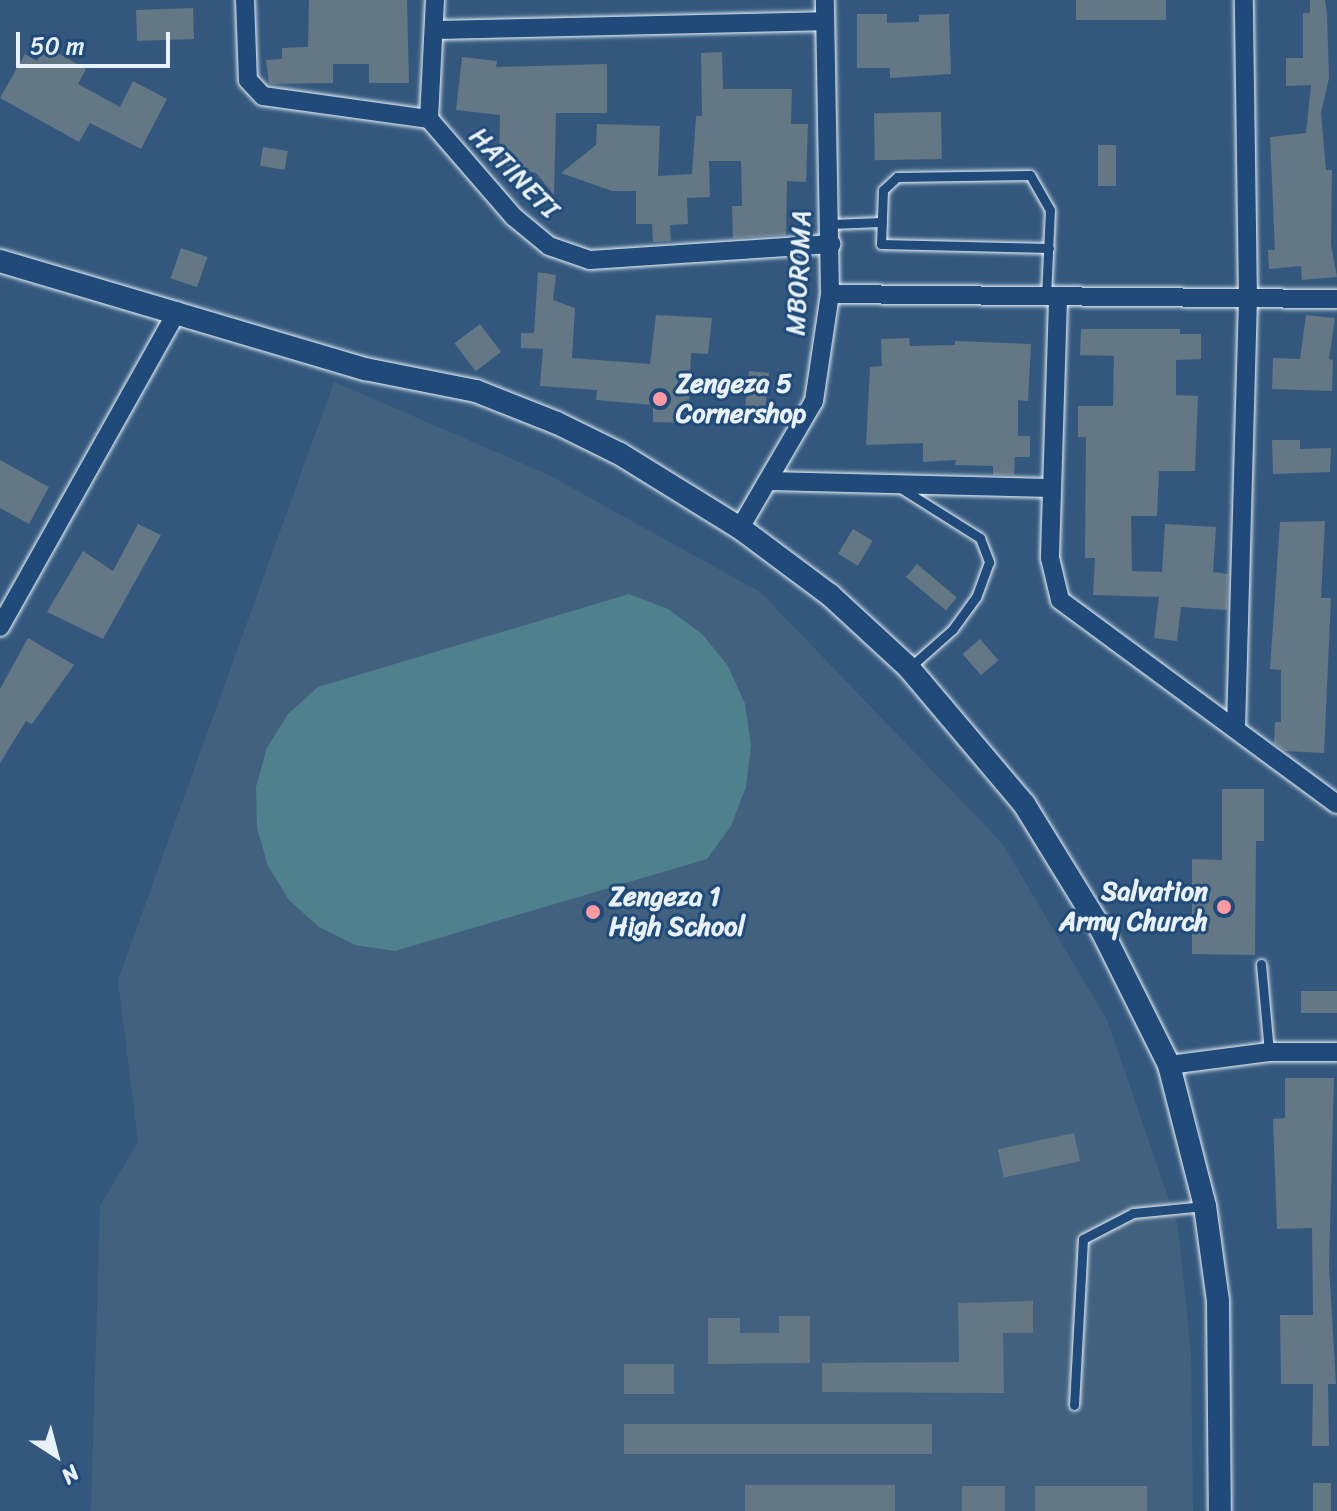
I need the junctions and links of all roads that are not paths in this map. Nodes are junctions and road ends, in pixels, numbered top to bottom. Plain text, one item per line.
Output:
1 (245, 0) edge
2 (435, 0) edge
3 (825, 0) edge
4 (1244, 0) edge
5 (824, 21) junction
6 (435, 30) junction
7 (429, 119) junction
8 (882, 222) junction
9 (830, 224) junction
10 (831, 244) junction
11 (1049, 248) junction
12 (0, 261) edge
13 (830, 294) junction
14 (1337, 299) edge
15 (1052, 300) junction
16 (1248, 300) junction
17 (177, 311) junction
18 (768, 481) junction
19 (895, 484) junction
20 (1051, 488) junction
21 (740, 528) junction
22 (0, 627) edge
23 (909, 668) junction
24 (1236, 728) junction
25 (1337, 804) edge
26 (1261, 964) dead end
27 (1269, 1052) junction
28 (1337, 1052) edge
29 (1169, 1065) junction
30 (1205, 1206) junction
31 (1074, 1405) dead end
32 (1220, 1511) edge

1 - 7 street
2 - 6 street
3 - 5 street, MBOROMA
4 - 16 street
5 - 6 street
5 - 9 street, MBOROMA
6 - 7 street
7 - 10 street, HATINETI
8 - 9 lane
8 - 11 lane
8 - 11 lane
9 - 10 street, MBOROMA
10 - 13 street, MBOROMA
11 - 15 lane
12 - 17 street
13 - 15 street
13 - 18 street, MBOROMA
14 - 16 street
15 - 16 street
15 - 20 street
16 - 24 street
17 - 21 street
17 - 22 street
18 - 19 street
18 - 21 street, MBOROMA
19 - 20 street
19 - 23 lane
20 - 24 street
21 - 23 street
23 - 29 street
24 - 25 street
26 - 27 lane
27 - 28 street
27 - 29 street
29 - 30 street
30 - 31 lane
30 - 32 street

